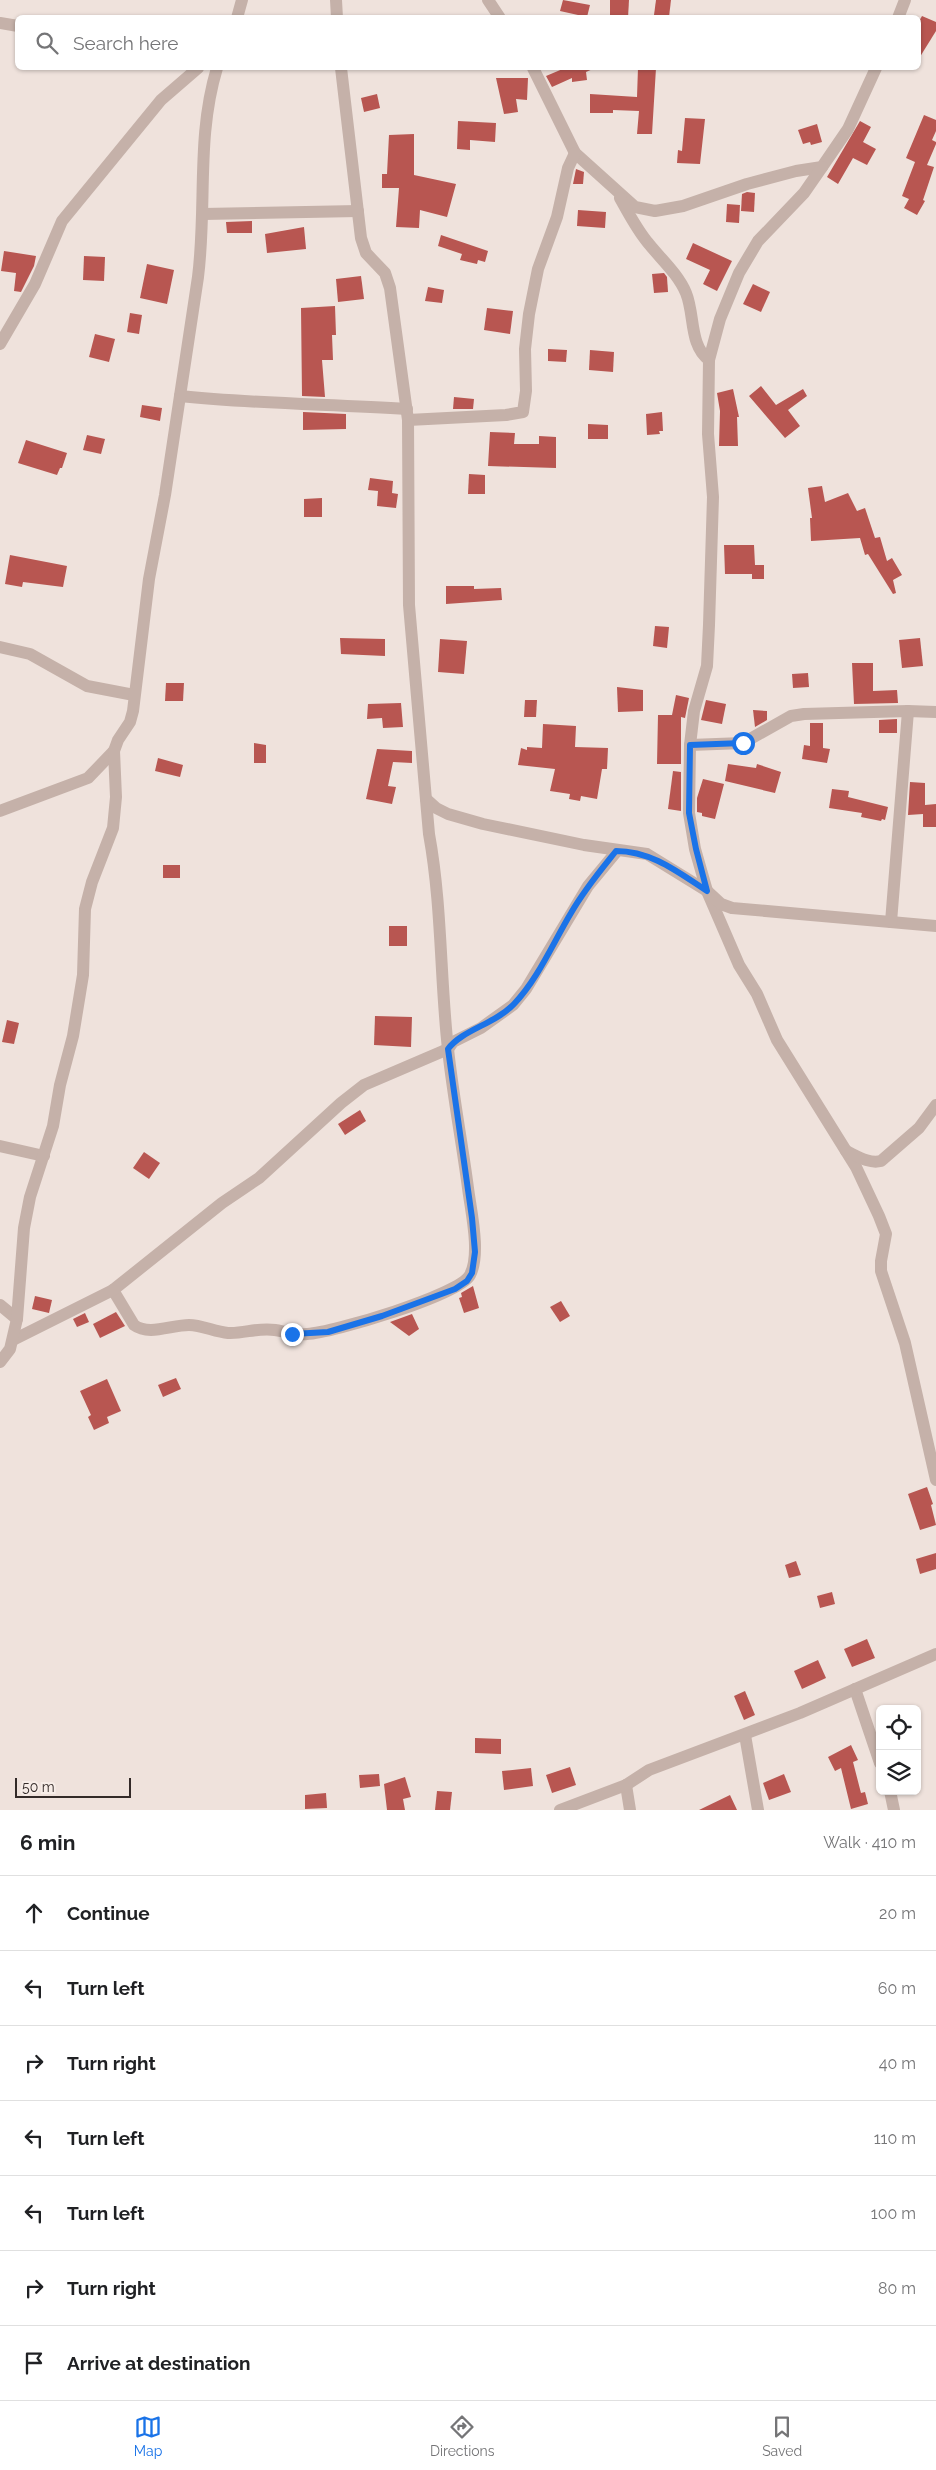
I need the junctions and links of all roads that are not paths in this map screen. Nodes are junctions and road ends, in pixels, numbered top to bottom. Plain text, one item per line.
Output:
1 (242, 0) edge
2 (336, 0) edge
3 (488, 0) edge
4 (906, 0) edge
5 (237, 15) edge
6 (337, 15) edge
7 (498, 15) edge
8 (899, 15) edge
9 (0, 23) edge
10 (15, 26) edge
11 (196, 70) edge
12 (217, 70) edge
13 (340, 70) edge
14 (534, 70) edge
15 (875, 70) edge
16 (575, 153) junction
17 (822, 167) junction
18 (618, 194) junction
19 (358, 211) junction
20 (203, 214) junction
21 (0, 344) edge
22 (709, 360) junction
23 (180, 396) junction
24 (407, 415) junction
25 (0, 647) edge
26 (134, 695) junction
27 (908, 711) junction
28 (936, 712) edge
29 (690, 745) junction
30 (114, 751) junction
31 (426, 799) junction
32 (0, 812) edge
33 (616, 851) junction
34 (707, 891) junction
35 (891, 922) junction
36 (936, 926) edge
37 (448, 1049) junction
38 (936, 1105) edge
39 (0, 1146) edge
40 (846, 1150) junction
41 (44, 1156) junction
42 (113, 1290) junction
43 (0, 1305) edge
44 (17, 1319) junction
45 (13, 1340) junction
46 (0, 1362) edge
47 (936, 1480) edge
48 (936, 1654) edge
49 (855, 1689) junction
50 (745, 1735) junction
51 (876, 1751) edge
52 (626, 1785) junction
53 (891, 1795) edge
54 (560, 1810) edge
55 (630, 1810) edge
56 (758, 1810) edge
57 (894, 1810) edge

1 - 5 street
2 - 6 street
3 - 7 street
4 - 8 street
9 - 10 street
11 - 21 street
12 - 20 street
13 - 19 street
14 - 16 street
15 - 17 street
16 - 18 street
16 - 24 street
17 - 18 street
17 - 22 street
18 - 22 street
19 - 20 street
19 - 24 street
20 - 23 street
22 - 29 street
23 - 24 street
23 - 26 street
24 - 31 street
25 - 26 street
26 - 30 street
27 - 28 street
27 - 29 street
27 - 35 street
29 - 34 street
30 - 32 street
30 - 41 street
31 - 33 street
31 - 37 street
33 - 34 street
33 - 37 street
34 - 35 street
34 - 40 street
35 - 36 street
37 - 42 street
37 - 42 street
38 - 40 street
39 - 41 street
40 - 47 street
41 - 44 street
42 - 45 street
43 - 44 street
44 - 45 street
45 - 46 street
48 - 49 street
49 - 50 street
49 - 51 street
50 - 52 street
50 - 56 street
52 - 54 street
52 - 55 street
53 - 57 street

